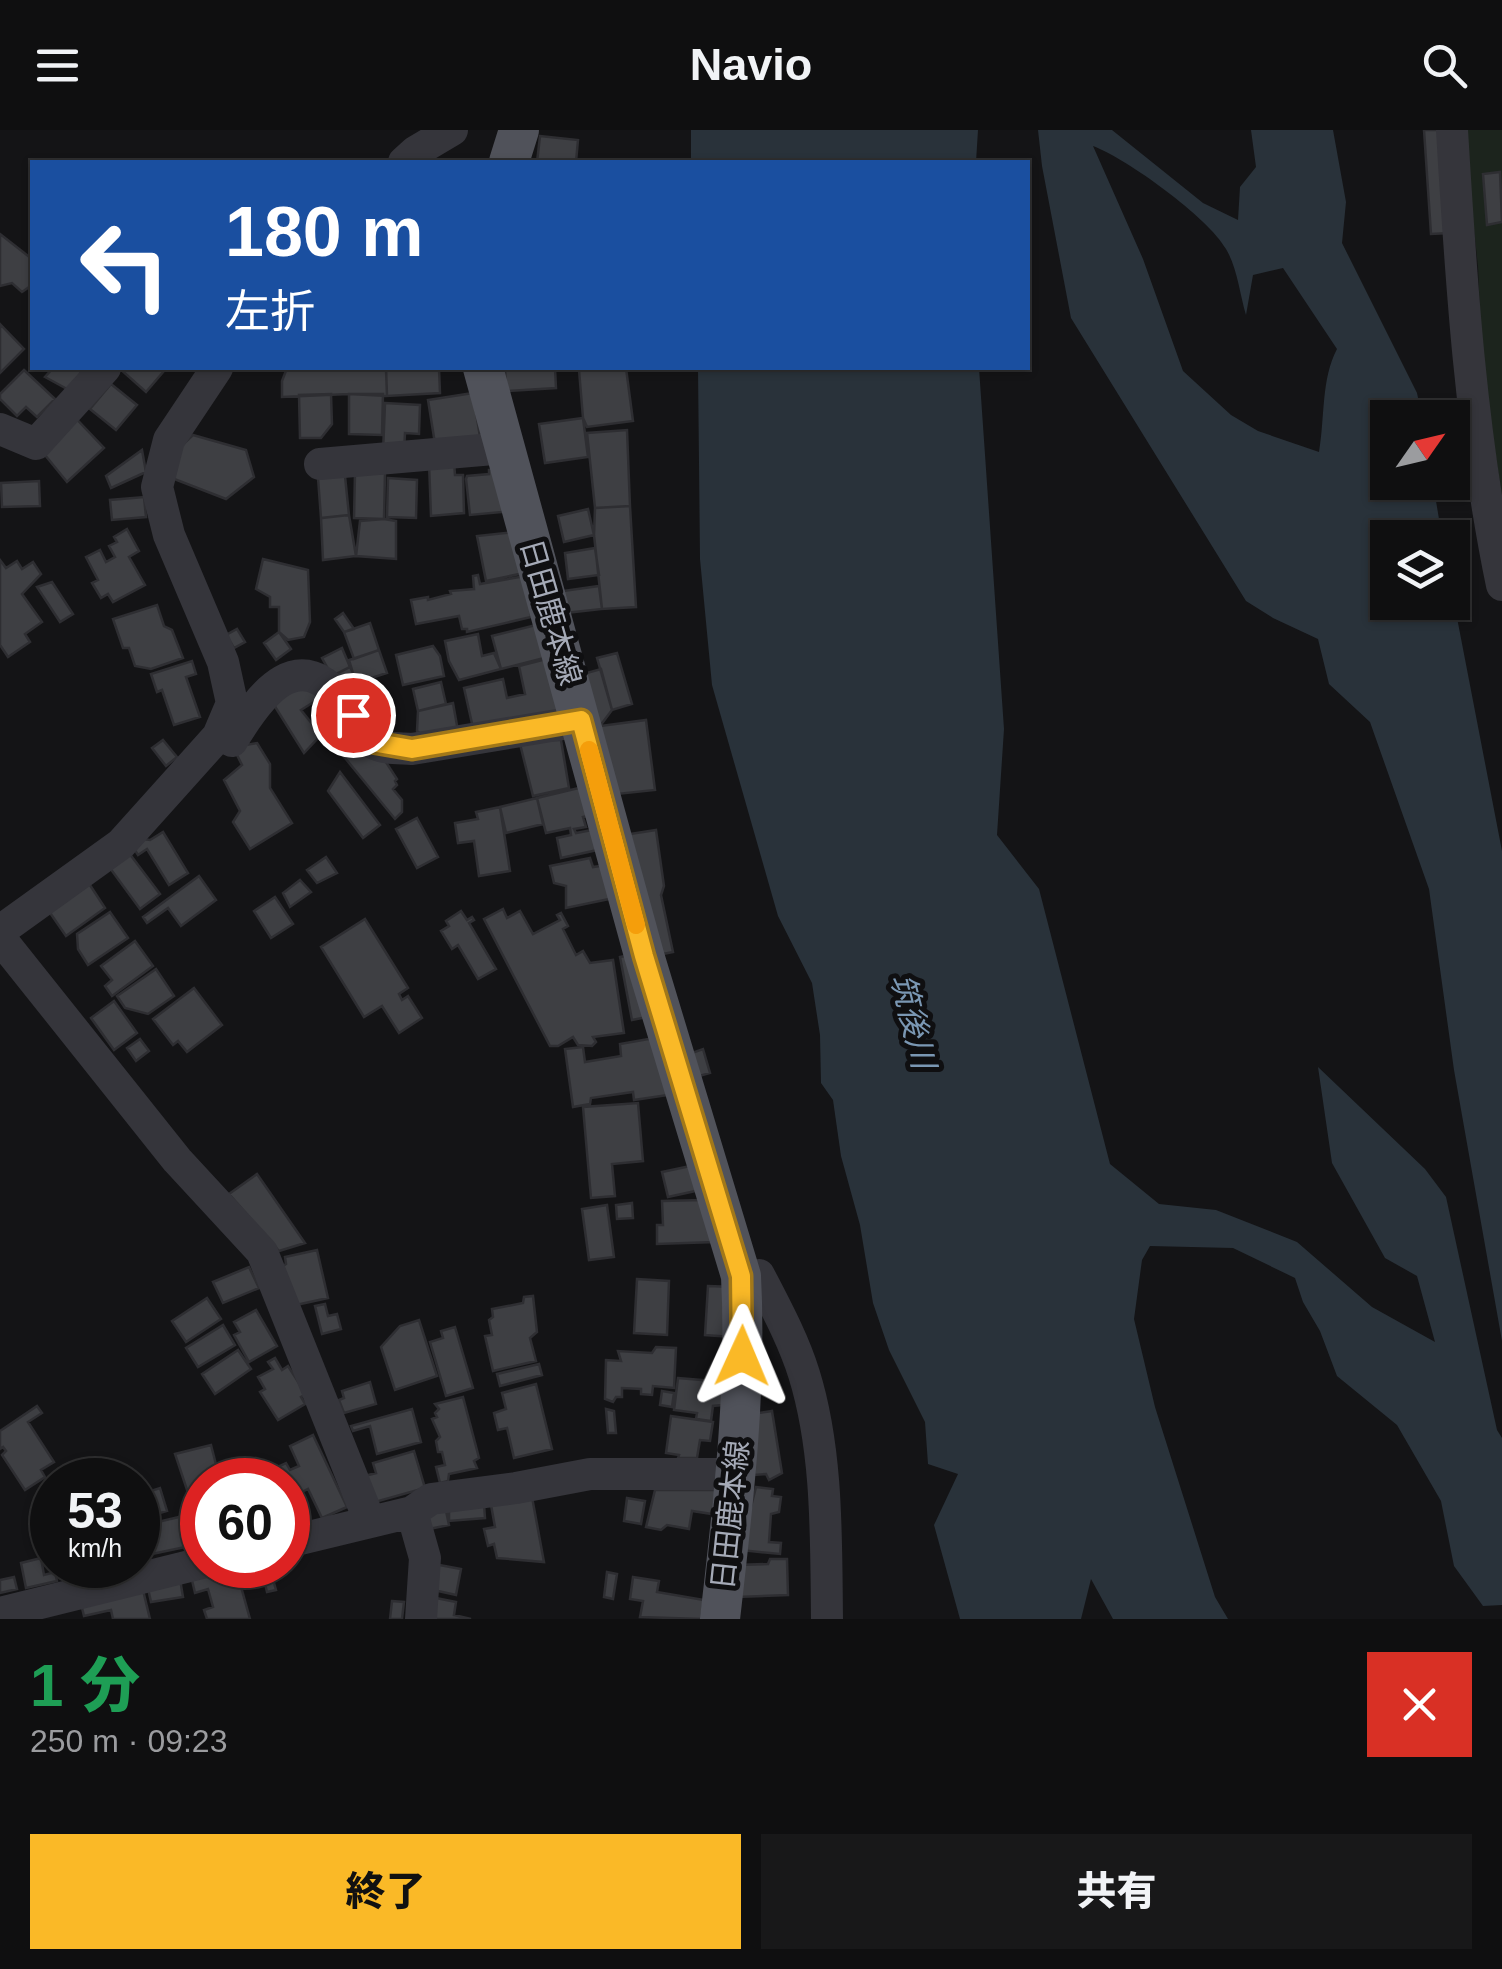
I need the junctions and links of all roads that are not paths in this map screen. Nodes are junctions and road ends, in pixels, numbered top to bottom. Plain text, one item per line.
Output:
1 (452, 130) edge
2 (518, 130) edge
3 (1452, 130) edge
4 (406, 160) edge
5 (510, 160) edge
6 (103, 370) edge
7 (215, 370) edge
8 (484, 370) edge
9 (0, 429) edge
10 (506, 448) junction
11 (320, 464) dead end
12 (1502, 585) edge
13 (581, 720) junction
14 (144, 818) junction
15 (0, 934) edge
16 (760, 1276) dead end
17 (737, 1474) junction
18 (412, 1512) junction
19 (370, 1522) junction
20 (310, 1537) edge
21 (180, 1569) edge
22 (0, 1614) edge
23 (421, 1619) edge
24 (720, 1619) edge
25 (827, 1619) edge

1 - 4 street
2 - 5 main road
3 - 12 street
6 - 9 street
7 - 14 street
8 - 10 main road, 日田鹿本線
10 - 11 street
10 - 13 main road, 日田鹿本線
13 - 14 street
13 - 17 main road, 日田鹿本線
14 - 15 street
15 - 19 street
16 - 25 street
17 - 18 street
17 - 24 main road, 日田鹿本線
18 - 19 street
18 - 23 street
19 - 20 street
21 - 22 street

